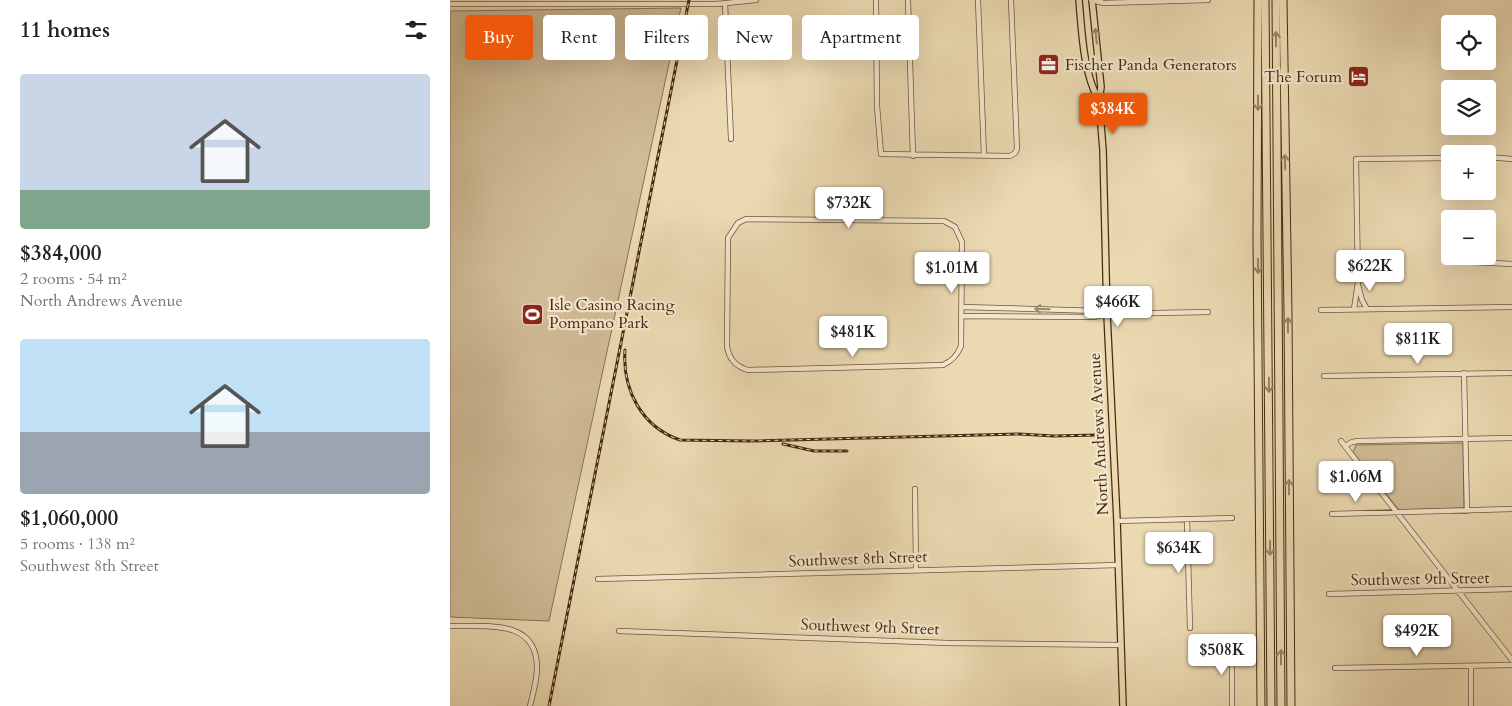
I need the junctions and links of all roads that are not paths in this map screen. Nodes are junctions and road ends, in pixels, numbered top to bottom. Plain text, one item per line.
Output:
1 (756, 0) edge
2 (876, 0) edge
3 (908, 0) edge
4 (978, 0) edge
5 (1011, 0) edge
6 (1080, 0) edge
7 (1092, 0) edge
8 (1208, 0) edge
9 (1257, 0) edge
10 (1265, 0) edge
11 (1276, 0) edge
12 (1284, 0) edge
13 (569, 2) edge
14 (450, 4) edge
15 (725, 4) junction
16 (1099, 101) junction
17 (731, 139) dead end
18 (913, 156) junction
19 (984, 156) junction
20 (1441, 158) edge
21 (1496, 158) edge
22 (1512, 159) edge
23 (1496, 263) edge
24 (1512, 264) edge
25 (1358, 282) junction
26 (962, 307) junction
27 (1512, 308) edge
28 (1354, 309) junction
29 (1368, 309) junction
30 (1321, 310) dead end
31 (1208, 312) dead end
32 (1108, 314) junction
33 (962, 316) junction
34 (1268, 319) junction
35 (1512, 372) edge
36 (1464, 374) junction
37 (1324, 376) dead end
38 (1259, 391) junction
39 (1512, 438) edge
40 (1465, 439) junction
41 (1341, 441) dead end
42 (1345, 446) junction
43 (915, 489) dead end
44 (1280, 491) junction
45 (1512, 509) edge
46 (1467, 510) junction
47 (1397, 512) junction
48 (1332, 514) dead end
49 (1232, 518) dead end
50 (1187, 519) junction
51 (1118, 521) junction
52 (1290, 554) junction
53 (1118, 565) junction
54 (916, 570) junction
55 (598, 580) dead end
56 (1512, 589) edge
57 (1458, 591) junction
58 (1329, 594) dead end
59 (450, 626) edge
60 (1190, 628) dead end
61 (619, 631) dead end
62 (1121, 645) junction
63 (1232, 646) dead end
64 (1512, 660) edge
65 (1512, 665) edge
66 (1471, 666) junction
67 (1335, 668) dead end
68 (530, 706) edge
69 (1123, 706) edge
70 (1232, 706) edge
71 (1261, 706) edge
72 (1271, 706) edge
73 (1281, 706) edge
74 (1291, 706) edge
75 (1471, 706) edge

1 - 15 street
2 - 18 street
3 - 18 street
4 - 19 street
5 - 19 street
6 - 16 main road, North Andrews Avenue
7 - 8 street
16 -> 7 main road, North Andrews Avenue
9 -> 38 highway
10 - 34 highway
44 -> 11 highway
52 -> 12 highway
13 - 14 street
13 - 15 street
15 - 17 street
16 - 32 main road, North Andrews Avenue
18 - 19 street
20 - 25 street
21 - 22 street
23 - 24 street
25 - 28 street
25 - 29 street
32 -> 26 street
26 - 33 street
26 - 33 street
27 - 29 street
28 - 29 street
28 - 30 street
31 - 32 street
32 - 33 street
32 - 51 main road, North Andrews Avenue
34 - 38 highway
34 -> 72 highway
35 - 36 street
36 - 37 street
36 - 40 street
38 - 71 highway
39 - 40 street
40 - 42 street
40 - 46 street
41 - 42 street
42 - 47 street
43 - 54 street
44 - 52 highway
73 -> 44 highway
45 - 46 street
46 - 47 street
47 - 48 street
47 - 57 street
49 - 50 street
50 - 51 street
50 - 60 street
51 - 53 main road, North Andrews Avenue
52 - 74 highway
53 - 54 street, Southwest 8th Street
53 - 62 main road, North Andrews Avenue
54 - 55 street, Southwest 8th Street
56 - 57 street, Southwest 9th Street
57 - 58 street, Southwest 9th Street
57 - 64 street
59 - 68 street
61 - 62 street, Southwest 9th Street
62 - 69 main road, North Andrews Avenue
63 - 70 street
65 - 66 street
66 - 67 street
66 - 75 street

